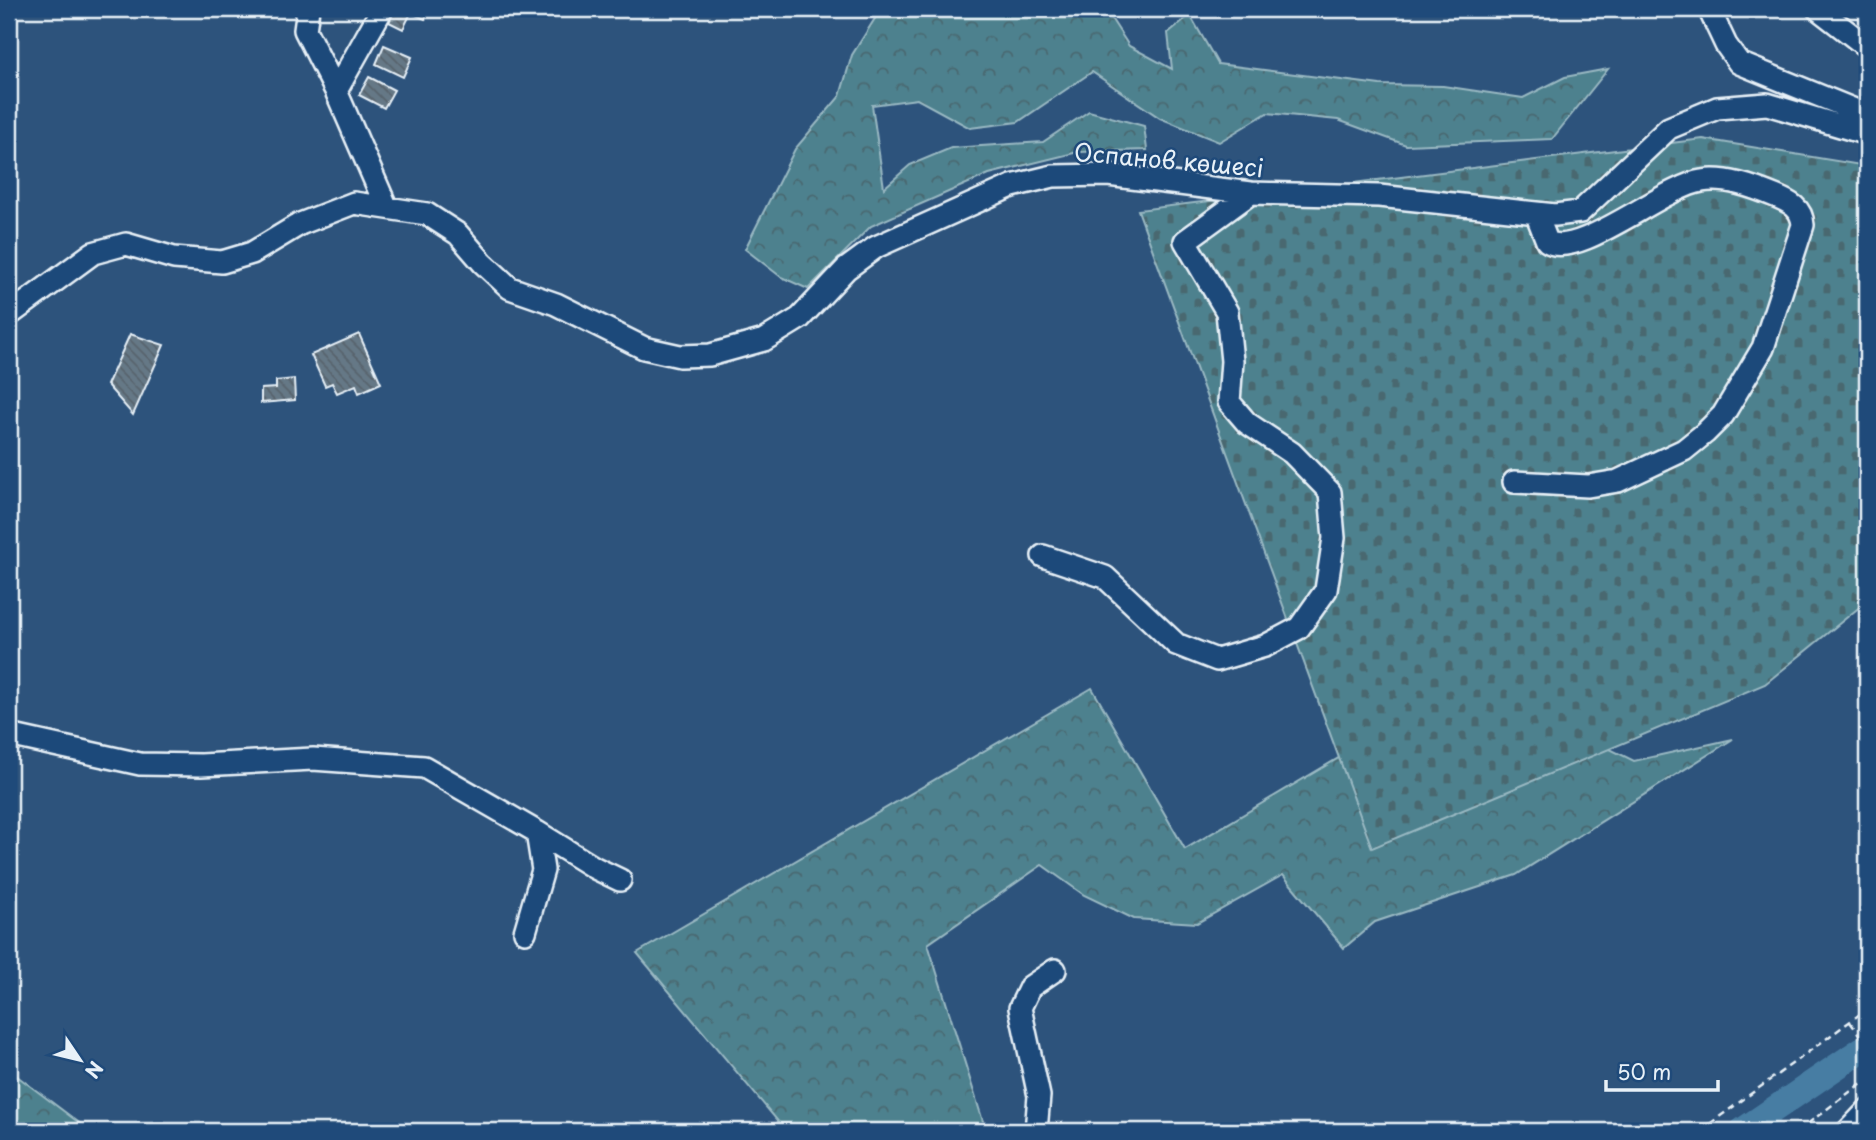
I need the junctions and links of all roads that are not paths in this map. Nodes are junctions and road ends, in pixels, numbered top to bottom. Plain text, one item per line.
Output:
1 (308, 9) edge
2 (382, 9) edge
3 (1709, 9) edge
4 (1818, 9) edge
5 (1867, 47) edge
6 (337, 91) junction
7 (1867, 115) edge
8 (1867, 134) edge
9 (1251, 193) junction
10 (386, 206) junction
11 (1536, 213) junction
12 (9, 315) edge
13 (1514, 482) dead end
14 (1043, 556) dead end
15 (9, 734) edge
16 (537, 832) junction
17 (620, 880) dead end
18 (525, 932) dead end
19 (1055, 970) dead end
20 (1867, 1111) edge
21 (1036, 1131) edge
22 (1848, 1131) edge

1 - 6 street
2 - 6 street
3 - 7 street
4 - 5 street
6 - 10 street
8 - 11 street, Оспанов көшесі
9 - 10 street, Оспанов көшесі
9 - 11 street, Оспанов көшесі
9 - 14 street
10 - 12 street, Оспанов көшесі
11 - 13 street
15 - 16 street
16 - 17 street
16 - 18 street
19 - 21 street
20 - 22 street

